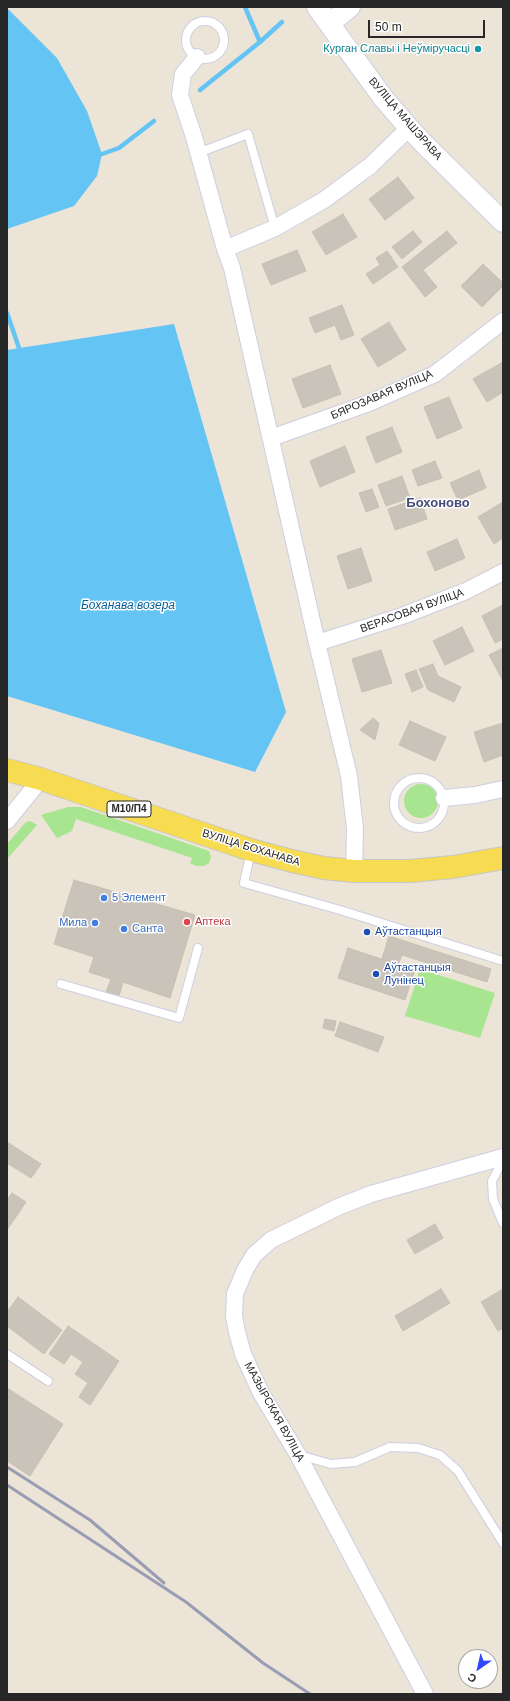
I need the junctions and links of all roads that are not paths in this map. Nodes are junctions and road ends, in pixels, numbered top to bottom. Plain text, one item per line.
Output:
1 (317, 7) edge
2 (350, 7) edge
3 (329, 24) junction
4 (197, 57) junction
5 (409, 128) junction
6 (198, 153) junction
7 (503, 222) edge
8 (275, 228) junction
9 (225, 249) junction
10 (503, 321) edge
11 (271, 438) junction
12 (503, 572) edge
13 (317, 642) junction
14 (7, 770) edge
15 (41, 779) junction
16 (503, 789) edge
17 (444, 798) junction
18 (7, 821) edge
19 (251, 850) junction
20 (503, 858) edge
21 (354, 872) junction
22 (198, 948) dead end
23 (503, 961) edge
24 (61, 984) dead end
25 (503, 1158) edge
26 (503, 1223) edge
27 (7, 1354) edge
28 (48, 1381) dead end
29 (298, 1455) junction
30 (503, 1543) edge
31 (425, 1694) edge

1 - 3 street, ВУЛІЦА МАШЭРАВА
2 - 3 street
3 - 5 street, ВУЛІЦА МАШЭРАВА
4 - 4 lane
4 - 6 street
5 - 7 street, ВУЛІЦА МАШЭРАВА
5 - 8 street
6 - 8 lane
6 - 9 street
8 - 9 street
9 - 11 street
10 - 11 street, БЯРОЗАВАЯ ВУЛІЦА
11 - 13 street
12 - 13 street, ВЕРАСОВАЯ ВУЛІЦА
13 - 21 street
14 - 15 main road, ВУЛІЦА БОХАНАВА / М10/П4
15 - 18 street
15 - 19 main road, ВУЛІЦА БОХАНАВА / М10/П4
16 - 17 street
17 - 17 lane
19 - 21 main road, ВУЛІЦА БОХАНАВА / М10/П4
19 - 23 lane
20 - 21 main road, ВУЛІЦА БОХАНАВА / М10/П4
22 - 24 lane
25 - 26 lane
25 - 29 street, МАЗЫРСКАЯ ВУЛІЦА
27 - 28 lane
29 - 30 lane
29 - 31 street, МАЗЫРСКАЯ ВУЛІЦА

